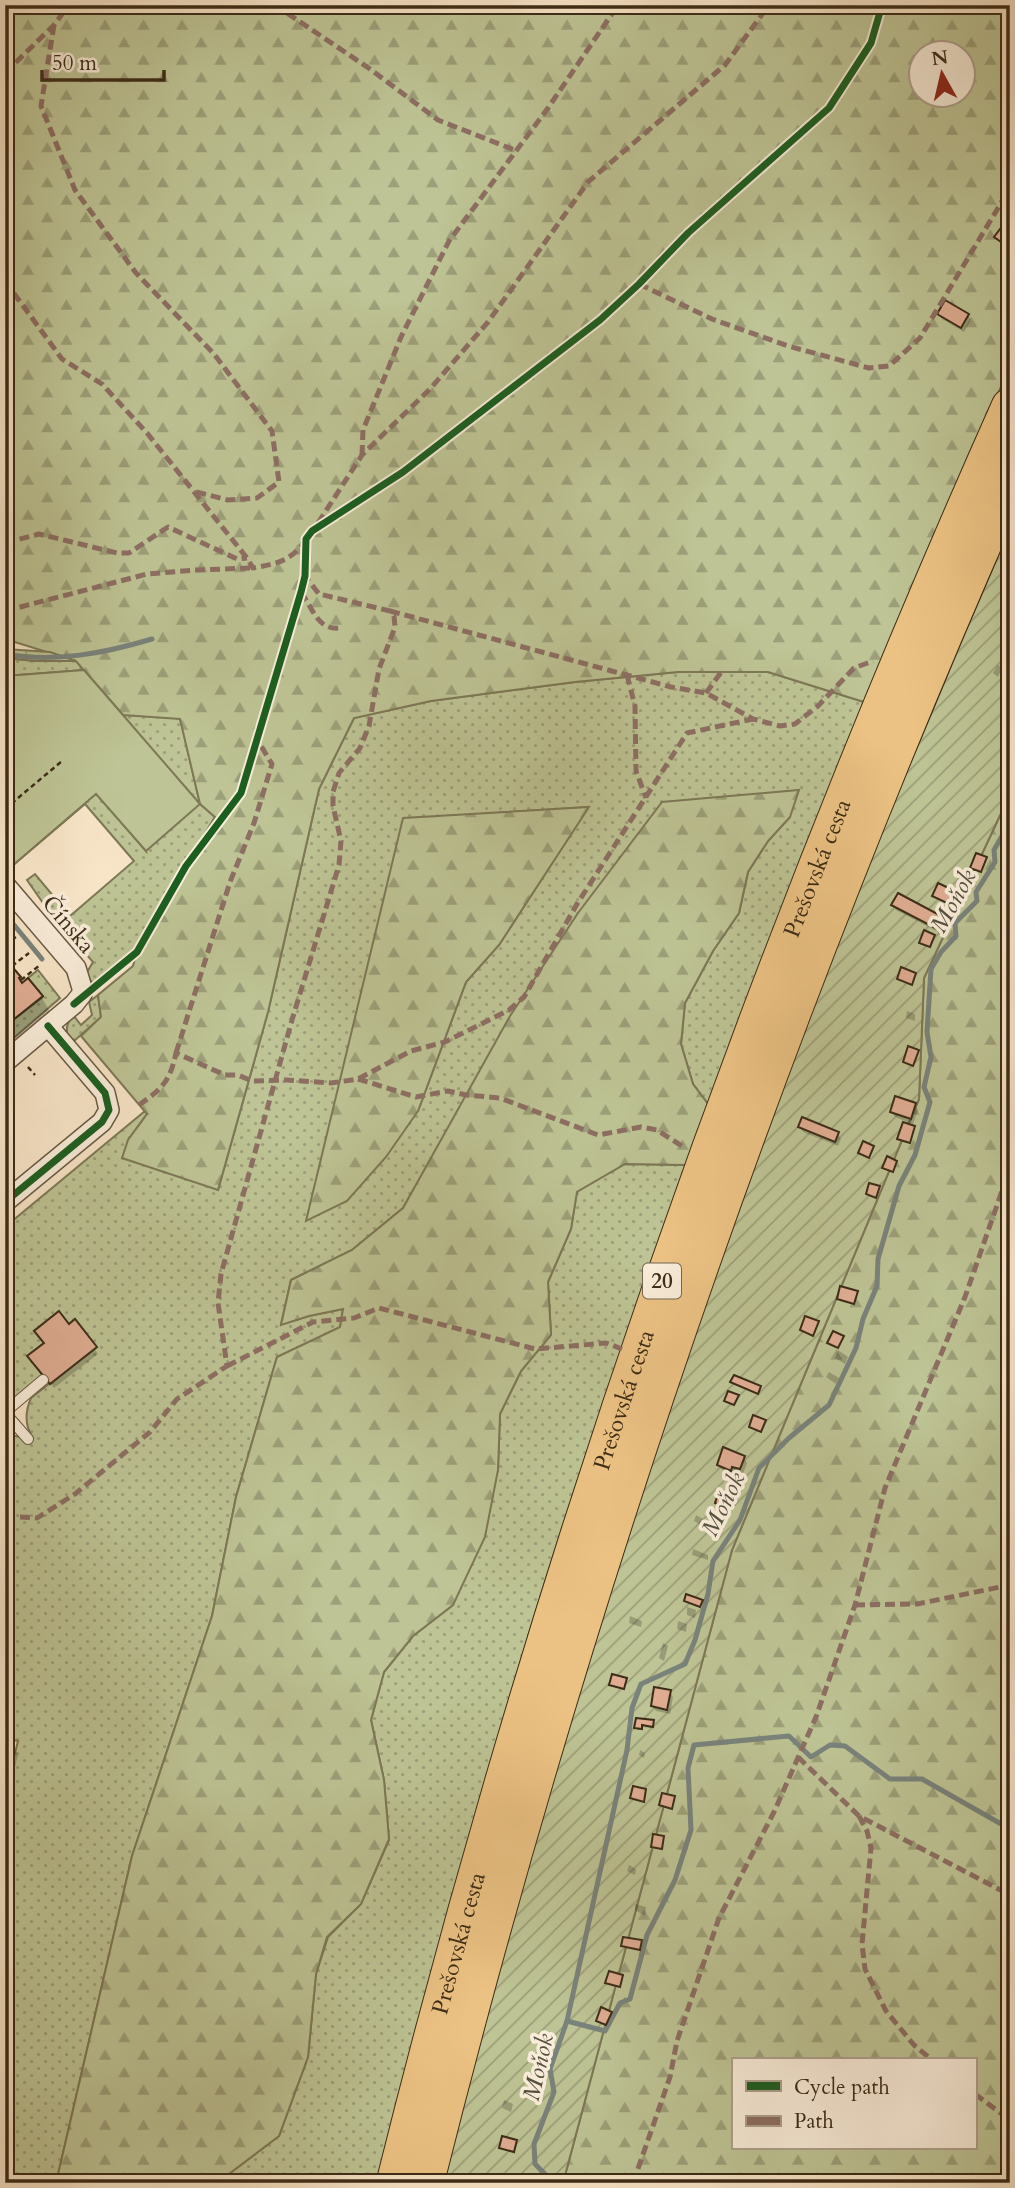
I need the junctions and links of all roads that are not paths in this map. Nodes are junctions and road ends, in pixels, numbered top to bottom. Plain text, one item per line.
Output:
1 (1010, 407) edge
2 (1010, 482) edge
3 (5, 885) edge
4 (48, 1026) junction
5 (5, 1062) edge
6 (5, 1202) edge
7 (43, 1380) dead end
8 (5, 1412) edge
9 (28, 1439) dead end
10 (395, 2183) edge
11 (425, 2183) edge

1 - 10 highway, Prešovská cesta / 20
2 - 11 highway, Prešovská cesta / 20
3 - 4 street, Čínska
4 - 5 street, Čínska
4 - 6 street
7 - 8 lane
8 - 9 lane

